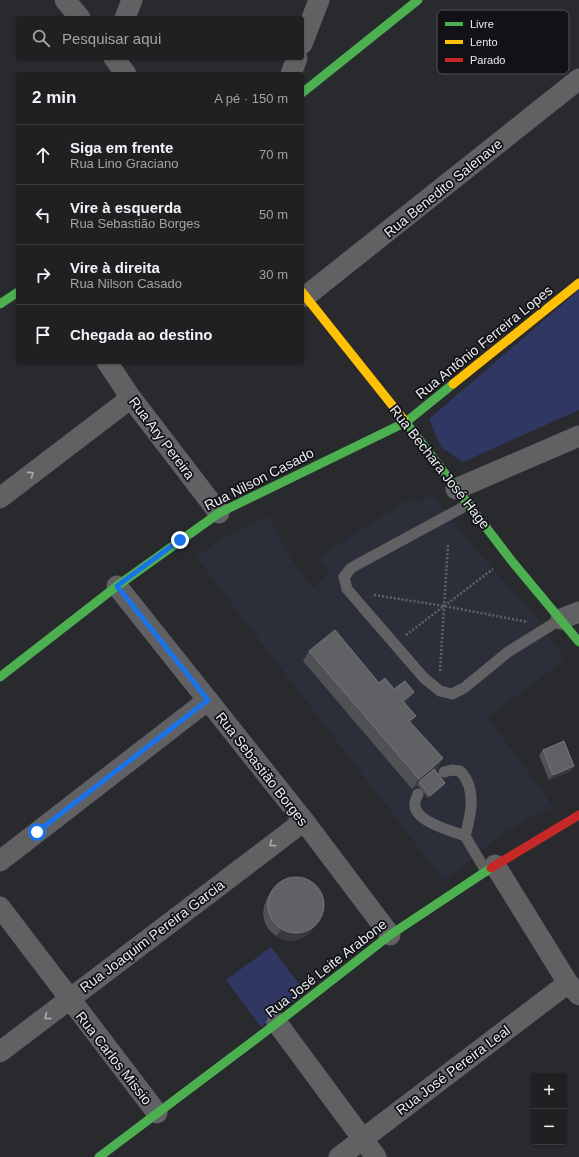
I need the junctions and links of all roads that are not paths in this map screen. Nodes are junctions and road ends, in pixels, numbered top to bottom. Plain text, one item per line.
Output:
1 (66, 0) edge
2 (132, 0) edge
3 (318, 0) edge
4 (418, 0) edge
5 (78, 16) edge
6 (126, 16) edge
7 (304, 38) edge
8 (116, 60) edge
9 (296, 60) edge
10 (124, 72) edge
11 (292, 72) edge
12 (579, 79) edge
13 (304, 91) edge
14 (579, 283) edge
15 (16, 293) edge
16 (304, 294) edge
17 (0, 304) edge
18 (108, 364) edge
19 (131, 398) junction
20 (406, 422) junction
21 (579, 436) edge
22 (462, 496) junction
23 (0, 498) edge
24 (219, 513) junction
25 (117, 586) junction
26 (570, 616) edge
27 (579, 642) edge
28 (3, 669) edge
29 (208, 700) junction
30 (444, 772) dead end
31 (418, 794) edge
32 (579, 815) edge
33 (304, 821) junction
34 (465, 836) junction
35 (0, 861) edge
36 (490, 868) junction
37 (0, 906) edge
38 (390, 934) junction
39 (573, 989) edge
40 (69, 999) junction
41 (277, 1023) junction
42 (0, 1052) edge
43 (157, 1113) junction
44 (362, 1139) junction
45 (99, 1157) edge
46 (339, 1157) edge
47 (376, 1157) edge

1 - 5 street
2 - 6 street
3 - 7 street
4 - 13 street
8 - 10 street
9 - 11 street
12 - 16 street, Rua Benedito Salenave
14 - 20 street, Rua Antônio Ferreira Lopes
15 - 17 street
16 - 20 street, Rua Bechara José Hage
18 - 19 street, Rua Ary Pereira
23 -> 19 street
19 - 24 street, Rua Ary Pereira
20 - 22 street, Rua Bechara José Hage
20 - 24 street, Rua Nilson Casado
21 - 22 street
22 - 26 street, Rua Bechara José Hage
22 - 26 lane
24 - 25 street, Rua Nilson Casado
25 - 28 street, Rua Nilson Casado
25 - 29 street, Rua Sebastião Borges
26 - 27 street, Rua Bechara José Hage
29 - 33 street, Rua Sebastião Borges
29 - 35 street
30 - 34 lane
31 - 34 lane
32 - 36 street, Rua José Leite Arabone
33 - 38 street, Rua Sebastião Borges
33 -> 40 street, Rua Joaquim Pereira Garcia
34 - 36 lane
36 - 38 street, Rua José Leite Arabone
36 - 39 street
37 - 40 street, Rua Carlos Missio
38 - 41 street, Rua José Leite Arabone
39 - 44 street, Rua José Pereira Leal
40 -> 42 street, Rua Joaquim Pereira Garcia
40 - 43 street, Rua Carlos Missio
41 - 43 street, Rua José Leite Arabone
41 - 44 street
43 - 45 street, Rua José Leite Arabone
44 - 46 street, Rua José Pereira Leal
44 - 47 street

